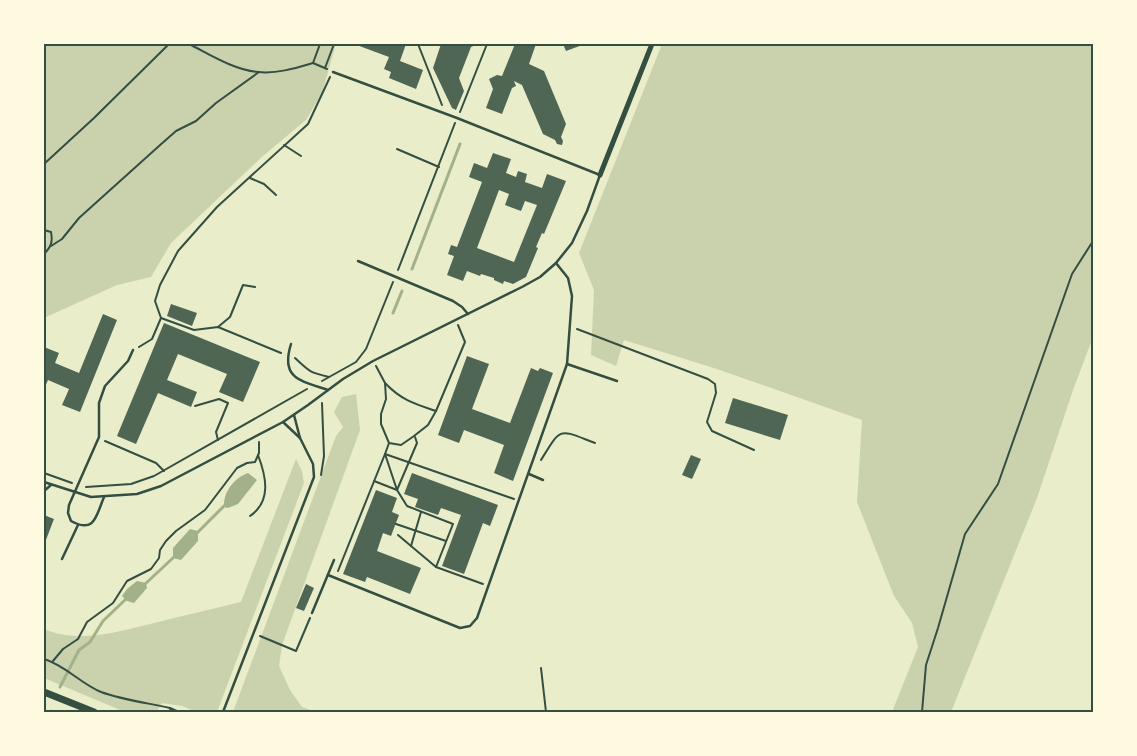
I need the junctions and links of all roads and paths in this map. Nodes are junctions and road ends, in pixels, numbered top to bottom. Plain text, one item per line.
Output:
1 (169, 44) edge
2 (190, 44) edge
3 (320, 44) edge
4 (334, 44) edge
5 (418, 44) edge
6 (487, 44) edge
7 (652, 44) edge
8 (313, 63) junction
9 (325, 68) junction
10 (259, 72) junction
11 (333, 72) junction
12 (446, 114) junction
13 (457, 118) junction
14 (284, 145) junction
15 (397, 149) dead end
16 (301, 156) dead end
17 (44, 164) edge
18 (438, 167) junction
19 (600, 175) junction
20 (250, 178) junction
21 (276, 195) dead end
22 (44, 230) edge
23 (1093, 241) edge
24 (51, 246) junction
25 (44, 254) edge
26 (358, 261) dead end
27 (556, 263) junction
28 (396, 276) junction
29 (255, 286) dead end
30 (468, 314) junction
31 (161, 318) junction
32 (463, 322) dead end
33 (218, 327) junction
34 (570, 327) junction
35 (291, 344) dead end
36 (366, 349) junction
37 (133, 350) joint
38 (287, 356) junction
39 (373, 361) junction
40 (567, 364) junction
41 (330, 377) junction
42 (617, 381) dead end
43 (385, 383) junction
44 (313, 385) junction
45 (328, 390) junction
46 (195, 406) dead end
47 (436, 411) junction
48 (294, 415) junction
49 (283, 422) junction
50 (257, 436) junction
51 (414, 436) junction
52 (99, 437) junction
53 (300, 438) junction
54 (219, 441) junction
55 (389, 443) junction
56 (595, 443) dead end
57 (754, 450) dead end
58 (385, 454) junction
59 (258, 455) junction
60 (533, 461) junction
61 (410, 463) junction
62 (164, 471) junction
63 (44, 473) edge
64 (529, 474) junction
65 (544, 480) dead end
66 (374, 481) junction
67 (44, 482) edge
68 (77, 484) junction
69 (50, 485) junction
70 (396, 490) junction
71 (44, 491) edge
72 (74, 493) junction
73 (104, 497) junction
74 (520, 502) junction
75 (421, 512) junction
76 (250, 516) dead end
77 (396, 524) dead end
78 (78, 525) junction
79 (415, 531) junction
80 (398, 535) dead end
81 (446, 541) junction
82 (411, 546) junction
83 (62, 559) dead end
84 (334, 560) dead end
85 (436, 567) junction
86 (328, 575) junction
87 (335, 578) junction
88 (489, 586) junction
89 (312, 613) joint
90 (253, 634) junction
91 (44, 659) edge
92 (53, 662) junction
93 (541, 668) dead end
94 (44, 692) edge
95 (170, 708) junction
96 (94, 712) edge
97 (176, 712) edge
98 (223, 712) edge
99 (546, 712) edge
100 (922, 712) edge

1 - 17 path
2 - 10 path
3 - 8 path
4 - 9 path
5 - 12 path
6 - 13 path
7 - 19 street
8 - 9 path
8 - 10 path
9 - 11 path
10 - 24 path
11 - 12 lane
11 - 14 path
12 - 13 lane
13 - 18 path
13 - 19 lane
14 - 16 path
14 - 20 path
15 - 18 path
18 - 28 path
19 - 27 lane
20 - 21 path
20 - 31 path
22 - 24 path
23 - 100 path
24 - 25 path
26 - 28 lane
27 - 30 lane
27 - 34 lane
28 - 30 lane
28 - 36 path
29 - 33 path
30 - 39 lane
31 - 33 path
31 - 37 path
32 - 47 path
33 - 38 path
34 - 40 lane
34 - 57 path
35 - 38 lane
36 - 39 path
36 - 41 path
37 - 52 lane
38 - 41 path
38 - 44 lane
39 - 43 path
39 - 45 lane
40 - 42 lane
40 - 60 lane
41 - 44 path
43 - 47 path
43 - 55 path
44 - 45 lane
44 - 54 path
45 - 48 lane
46 - 54 path
47 - 51 path
48 - 49 lane
48 - 53 lane
49 - 50 lane
49 - 53 lane
50 - 59 path
50 - 73 lane
51 - 55 path
51 - 61 path
52 - 62 path
52 - 68 lane
53 - 90 lane
54 - 62 path
55 - 58 path
56 - 60 path
58 - 61 path
58 - 66 path
58 - 70 path
59 - 76 path
59 - 92 path
60 - 64 lane
61 - 70 path
61 - 74 path
62 - 68 path
63 - 68 path
64 - 65 lane
64 - 74 lane
66 - 70 path
66 - 87 path
67 - 69 lane
68 - 72 lane
69 - 71 lane
69 - 72 lane
70 - 75 path
72 - 73 lane
72 - 78 lane
73 - 78 lane
74 - 88 lane
75 - 79 path
75 - 81 path
77 - 79 path
78 - 83 lane
79 - 81 path
79 - 82 path
80 - 82 path
81 - 85 path
82 - 85 path
84 - 86 lane
85 - 88 path
86 - 87 lane
86 - 89 lane
87 - 88 lane
89 - 90 path
90 - 98 lane
91 - 92 path
92 - 95 path
93 - 99 path
94 - 96 street
95 - 97 path
95 - 97 path

